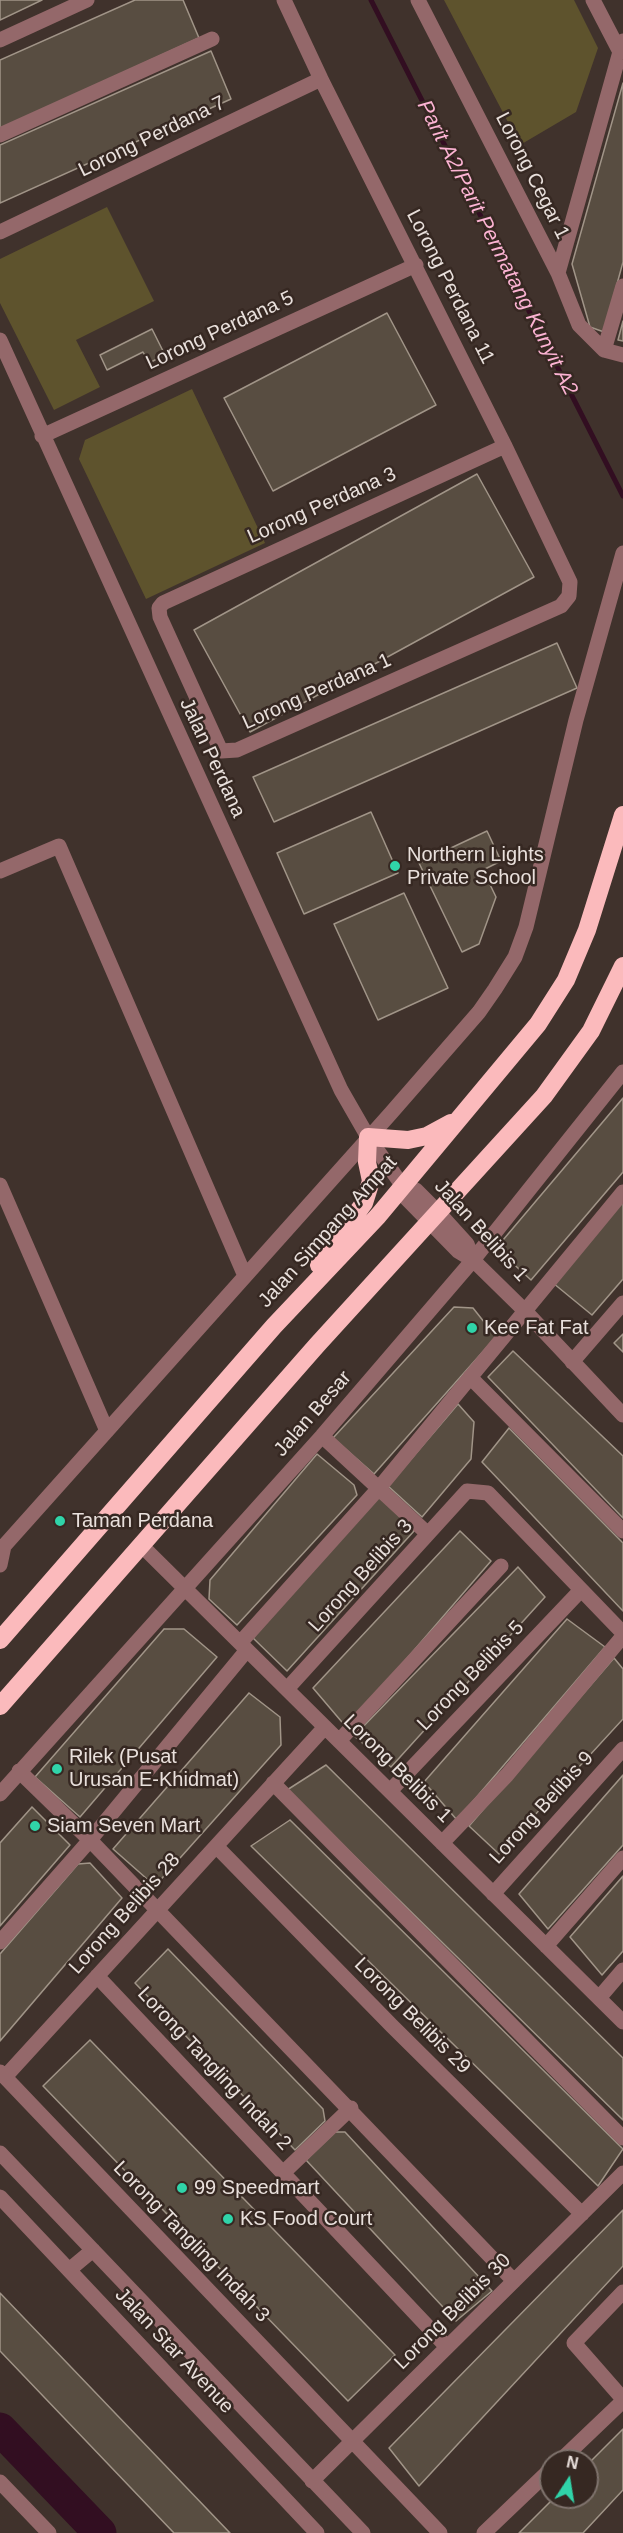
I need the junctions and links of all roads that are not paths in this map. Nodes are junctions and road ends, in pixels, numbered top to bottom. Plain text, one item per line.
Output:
1 (87, 0) edge
2 (284, 0) edge
3 (418, 0) edge
4 (593, 0) edge
5 (212, 39) dead end
6 (0, 40) edge
7 (621, 47) edge
8 (321, 79) junction
9 (0, 135) edge
10 (0, 232) edge
11 (416, 265) junction
12 (558, 273) junction
13 (623, 286) edge
14 (0, 340) edge
15 (604, 350) junction
16 (623, 355) edge
17 (42, 436) junction
18 (505, 446) junction
19 (622, 556) edge
20 (569, 596) joint
21 (159, 608) joint
22 (623, 815) edge
23 (0, 871) edge
24 (623, 966) edge
25 (623, 1072) edge
26 (463, 1116) junction
27 (368, 1137) junction
28 (0, 1185) edge
29 (402, 1185) junction
30 (623, 1192) edge
31 (433, 1217) junction
32 (474, 1260) junction
33 (245, 1276) junction
34 (623, 1303) edge
35 (525, 1311) junction
36 (274, 1326) junction
37 (572, 1362) junction
38 (470, 1377) junction
39 (623, 1415) edge
40 (106, 1431) junction
41 (322, 1436) junction
42 (379, 1488) junction
43 (623, 1531) edge
44 (428, 1534) junction
45 (2, 1541) edge
46 (141, 1545) junction
47 (0, 1565) edge
48 (501, 1566) dead end
49 (186, 1590) junction
50 (581, 1590) junction
51 (623, 1634) edge
52 (0, 1640) edge
53 (244, 1647) junction
54 (287, 1689) junction
55 (0, 1706) edge
56 (325, 1727) junction
57 (339, 1741) junction
58 (623, 1749) edge
59 (19, 1771) junction
60 (273, 1783) junction
61 (390, 1791) junction
62 (0, 1794) edge
63 (90, 1840) junction
64 (442, 1843) junction
65 (216, 1846) junction
66 (623, 1858) edge
67 (493, 1894) junction
68 (158, 1910) junction
69 (0, 1942) edge
70 (546, 1946) junction
71 (623, 1970) edge
72 (97, 1976) junction
73 (598, 1998) junction
74 (623, 2022) edge
75 (2, 2074) edge
76 (351, 2108) junction
77 (623, 2138) edge
78 (0, 2153) edge
79 (283, 2173) junction
80 (623, 2173) edge
81 (0, 2197) edge
82 (582, 2214) junction
83 (93, 2250) junction
84 (69, 2270) junction
85 (514, 2281) junction
86 (623, 2292) edge
87 (447, 2347) junction
88 (623, 2400) edge
89 (352, 2441) junction
90 (572, 2449) edge
91 (539, 2480) edge
92 (312, 2481) junction
93 (0, 2482) edge
94 (356, 2531) edge
95 (49, 2533) edge
96 (317, 2533) edge
97 (440, 2533) edge
98 (484, 2533) edge

1 - 6 street
2 - 8 street, Lorong Perdana 11
3 - 12 street, Lorong Cegar 1
4 - 7 street
5 - 9 street
7 - 12 street
8 - 10 street, Lorong Perdana 7
8 - 11 street, Lorong Perdana 11
11 - 17 street, Lorong Perdana 5
11 - 18 street, Lorong Perdana 11
12 - 15 street, Lorong Cegar 1
13 - 15 street
14 - 17 street, Jalan Perdana
15 - 16 street
17 - 27 street, Jalan Perdana
18 - 20 street, Lorong Perdana 11
18 - 21 street, Lorong Perdana 3
19 - 27 street
20 - 21 street, Lorong Perdana 1
22 - 26 highway, Jalan Simpang Ampat
23 - 33 street
24 - 31 highway
25 - 32 street, Jalan Besar
26 - 27 highway
26 - 29 highway, Jalan Simpang Ampat
27 - 29 street, Jalan Perdana
27 - 33 street
27 - 36 highway
28 - 40 street
29 - 31 street, Jalan Belibis 1
29 - 36 highway, Jalan Simpang Ampat
30 - 35 street
31 - 32 street, Jalan Belibis 1
31 - 46 highway
32 - 35 street, Jalan Belibis 1
32 - 41 street, Jalan Besar
33 - 40 street
34 - 37 street
35 - 37 street, Jalan Belibis 1
35 - 38 street
36 - 52 highway, Jalan Simpang Ampat
37 - 39 street, Jalan Belibis 1
38 - 42 street
38 - 43 street
40 - 45 street
41 - 42 street
41 - 49 street, Jalan Besar
42 - 44 street
42 - 53 street
44 - 50 street, Lorong Belibis 3
44 - 54 street, Lorong Belibis 3
45 - 47 street
46 - 49 street, Lorong Belibis 1
46 - 55 highway
48 - 57 street
49 - 53 street, Lorong Belibis 1
49 - 59 street, Jalan Besar
50 - 51 street
50 - 61 street, Lorong Belibis 5
51 - 64 street
53 - 54 street, Lorong Belibis 1
53 - 63 street
54 - 56 street, Lorong Belibis 1
56 - 57 street, Lorong Belibis 1
56 - 60 street, Lorong Belibis 28
57 - 61 street, Lorong Belibis 1
58 - 67 street, Lorong Belibis 9
59 - 62 street, Jalan Besar
59 - 63 street
60 - 65 street, Lorong Belibis 28
60 - 77 street
61 - 64 street, Lorong Belibis 1
63 - 68 street
63 - 69 street
64 - 67 street, Lorong Belibis 1
65 - 68 street, Lorong Belibis 28
65 - 82 street, Lorong Belibis 29
66 - 70 street
67 - 70 street, Lorong Belibis 1
68 - 72 street, Lorong Belibis 28
68 - 76 street
70 - 73 street, Lorong Belibis 1
71 - 73 street
72 - 75 street, Lorong Belibis 28
72 - 79 street, Lorong Tangling Indah 2
73 - 74 street, Lorong Belibis 1
75 - 89 street, Lorong Tangling Indah 3
76 - 79 street
76 - 85 street
78 - 83 street
79 - 87 street, Lorong Tangling Indah 2
80 - 82 street, Lorong Belibis 30
81 - 84 street, Jalan Star Avenue
82 - 85 street, Lorong Belibis 30
83 - 84 street
83 - 92 street
84 - 96 street, Jalan Star Avenue
85 - 87 street, Lorong Belibis 30
86 - 88 street
87 - 89 street, Lorong Belibis 30
88 - 90 street
89 - 92 street, Lorong Belibis 30
89 - 97 street, Lorong Tangling Indah 3
91 - 98 street
92 - 94 street
93 - 95 street

